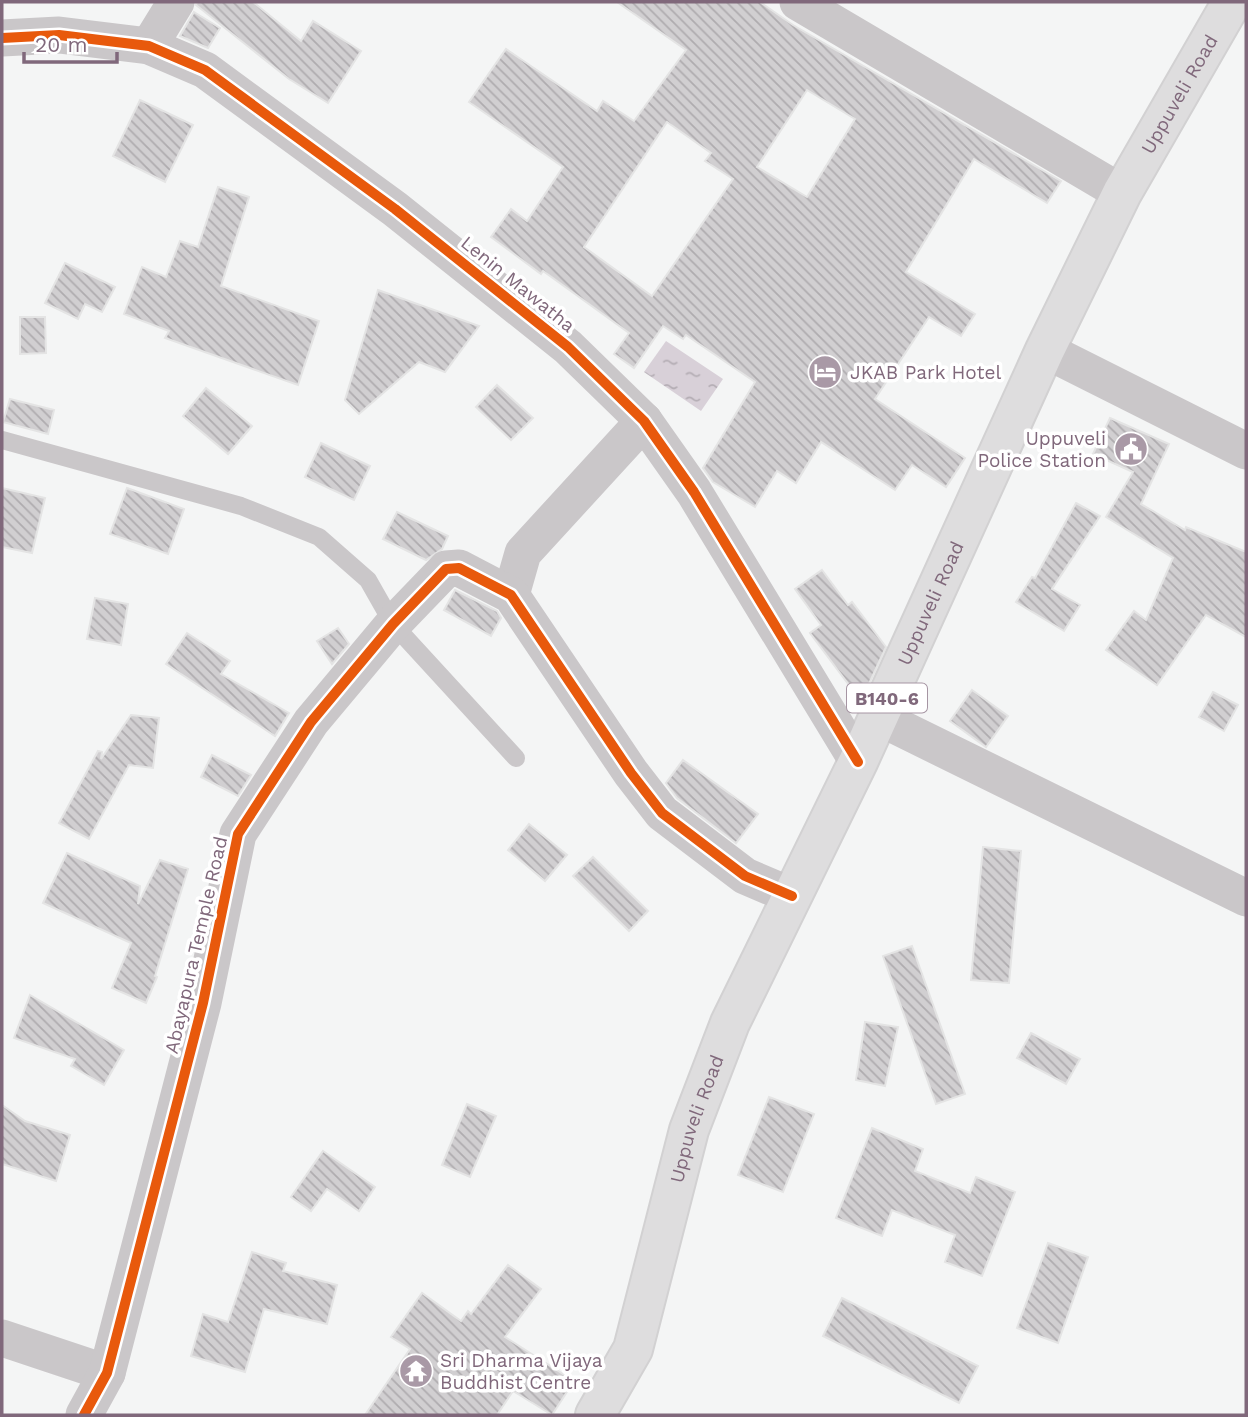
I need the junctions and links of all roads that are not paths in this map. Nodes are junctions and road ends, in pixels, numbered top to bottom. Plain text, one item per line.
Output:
1 (176, 2) edge
2 (798, 2) edge
3 (1233, 2) edge
4 (2, 38) edge
5 (149, 46) junction
6 (1122, 193) junction
7 (1045, 349) junction
8 (644, 421) junction
9 (2, 440) edge
10 (1246, 451) edge
11 (511, 595) junction
12 (393, 624) junction
13 (878, 718) junction
14 (516, 758) dead end
15 (858, 762) junction
16 (792, 896) junction
17 (1246, 898) edge
18 (2, 1338) edge
19 (107, 1373) junction
20 (84, 1415) edge
21 (595, 1415) edge

1 - 5 street
2 - 6 street
3 - 6 main road, Uppuveli Road / B140-6
4 - 5 street, Lenin Mawatha
5 - 8 street, Lenin Mawatha
6 - 7 main road, Uppuveli Road / B140-6
7 - 10 street
7 - 13 main road, Uppuveli Road / B140-6
8 - 11 street
8 - 15 street, Lenin Mawatha
9 - 12 lane
11 - 12 street, Abayapura Temple Road
11 - 16 street, Abayapura Temple Road
12 - 14 lane
12 - 19 street, Abayapura Temple Road
13 - 15 main road, Uppuveli Road / B140-6
13 - 17 street
15 - 16 main road, Uppuveli Road / B140-6
16 - 21 main road, Uppuveli Road / B140-6
18 - 19 street
19 - 20 street, Abayapura Temple Road

